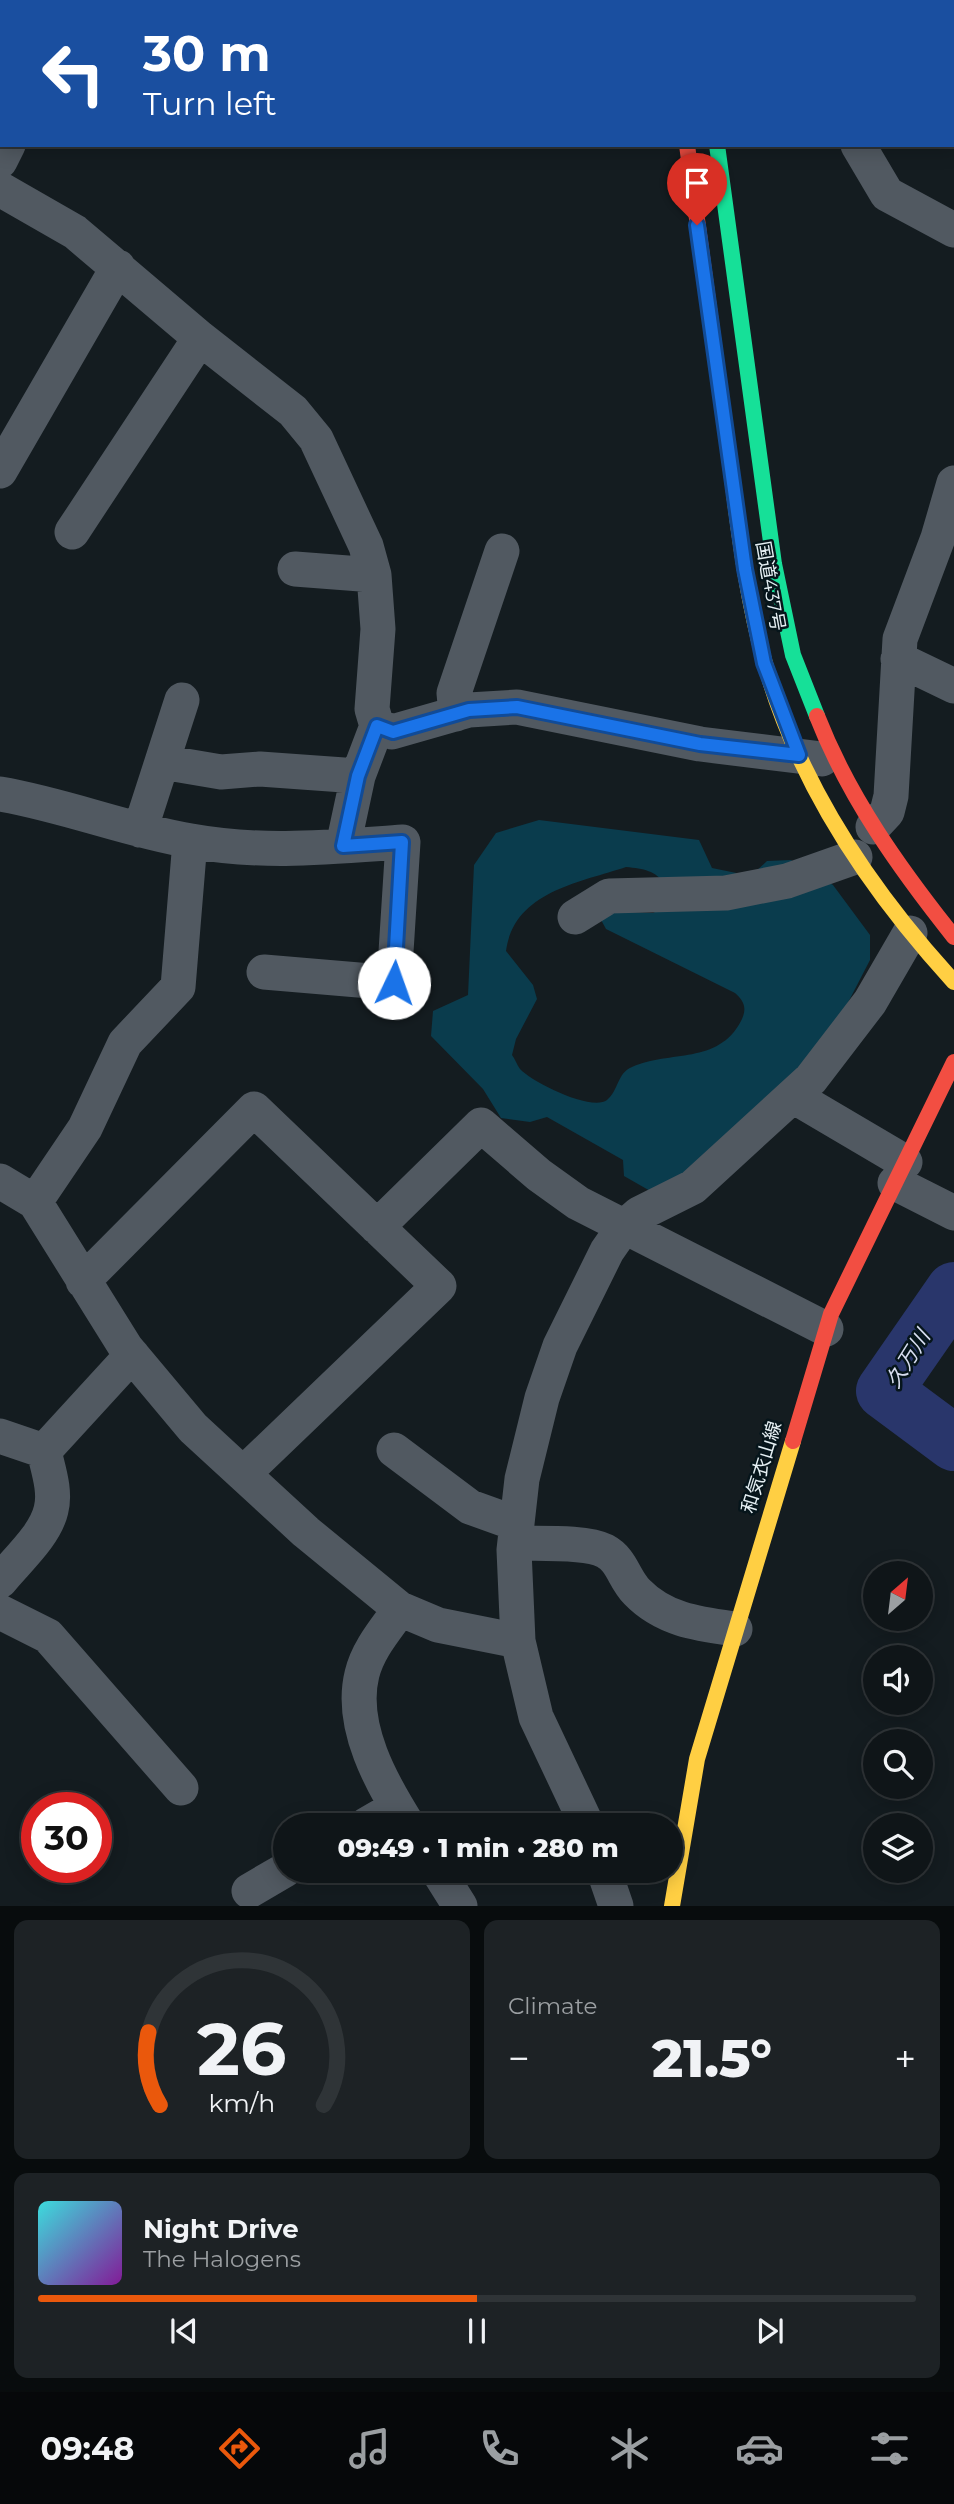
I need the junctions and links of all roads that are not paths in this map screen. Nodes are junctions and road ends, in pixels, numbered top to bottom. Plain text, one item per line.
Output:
1 (687, 147) edge
2 (717, 147) edge
3 (860, 147) edge
4 (0, 189) edge
5 (954, 230) edge
6 (118, 267) junction
7 (200, 338) junction
8 (0, 471) edge
9 (954, 483) edge
10 (72, 532) dead end
11 (502, 551) dead end
12 (295, 569) dead end
13 (374, 576) junction
14 (898, 659) junction
15 (954, 686) edge
16 (182, 700) dead end
17 (456, 714) junction
18 (377, 726) junction
19 (799, 755) junction
20 (162, 762) junction
21 (835, 762) junction
22 (358, 776) junction
23 (0, 794) edge
24 (873, 827) junction
25 (140, 830) junction
26 (190, 841) junction
27 (343, 846) junction
28 (855, 857) junction
29 (575, 917) dead end
30 (910, 933) junction
31 (954, 937) edge
32 (264, 972) dead end
33 (954, 982) edge
34 (954, 1062) edge
35 (793, 1096) junction
36 (900, 1172) junction
37 (0, 1181) edge
38 (35, 1202) junction
39 (954, 1213) edge
40 (377, 1227) junction
41 (623, 1228) junction
42 (83, 1280) junction
43 (826, 1329) junction
44 (132, 1355) junction
45 (0, 1436) edge
46 (394, 1450) dead end
47 (44, 1451) junction
48 (243, 1474) junction
49 (516, 1533) junction
50 (0, 1581) edge
51 (400, 1609) junction
52 (0, 1612) edge
53 (735, 1629) junction
54 (518, 1641) junction
55 (181, 1788) dead end
56 (401, 1813) edge
57 (581, 1813) edge
58 (273, 1877) edge
59 (446, 1883) edge
60 (608, 1883) edge
61 (249, 1891) dead end
62 (460, 1906) edge
63 (616, 1906) edge
64 (672, 1906) edge

1 - 19 main road, 国道437号
2 - 21 main road, 国道437号
3 - 5 street
4 - 6 street
6 - 7 street
6 - 8 street
7 - 10 street
7 - 13 street
9 - 14 street
11 - 17 street
12 - 13 street
13 - 18 street
14 - 15 street
14 - 24 street
16 - 20 street
17 - 18 street
17 - 19 street
18 - 22 street
19 - 21 street
19 - 28 main road, 国道437号
20 - 22 street
20 - 25 street
21 - 24 main road, 国道437号
22 - 27 street
23 - 25 street
24 - 31 main road, 国道437号
25 - 26 street
26 - 27 street
26 - 38 street
27 - 32 street
28 - 29 street
28 - 30 main road, 国道437号
30 - 33 main road, 国道437号
30 - 35 street
34 - 36 main road, 和気衣山線
35 - 36 street
35 - 41 street
36 - 39 street
36 - 43 main road, 和気衣山線
37 - 38 street
38 - 42 street
40 - 41 street
40 - 42 street
40 - 48 street
41 - 43 street
41 - 49 street
42 - 44 street
43 - 53 main road, 和気衣山線
44 - 47 street
44 - 48 street
45 - 47 street
46 - 49 street
47 - 50 street
48 - 51 street
49 - 53 street
49 - 54 street
51 - 54 street
51 - 56 street
52 - 55 street
53 - 64 main road, 和気衣山線
54 - 57 street
58 - 61 street
59 - 62 street
60 - 63 street

